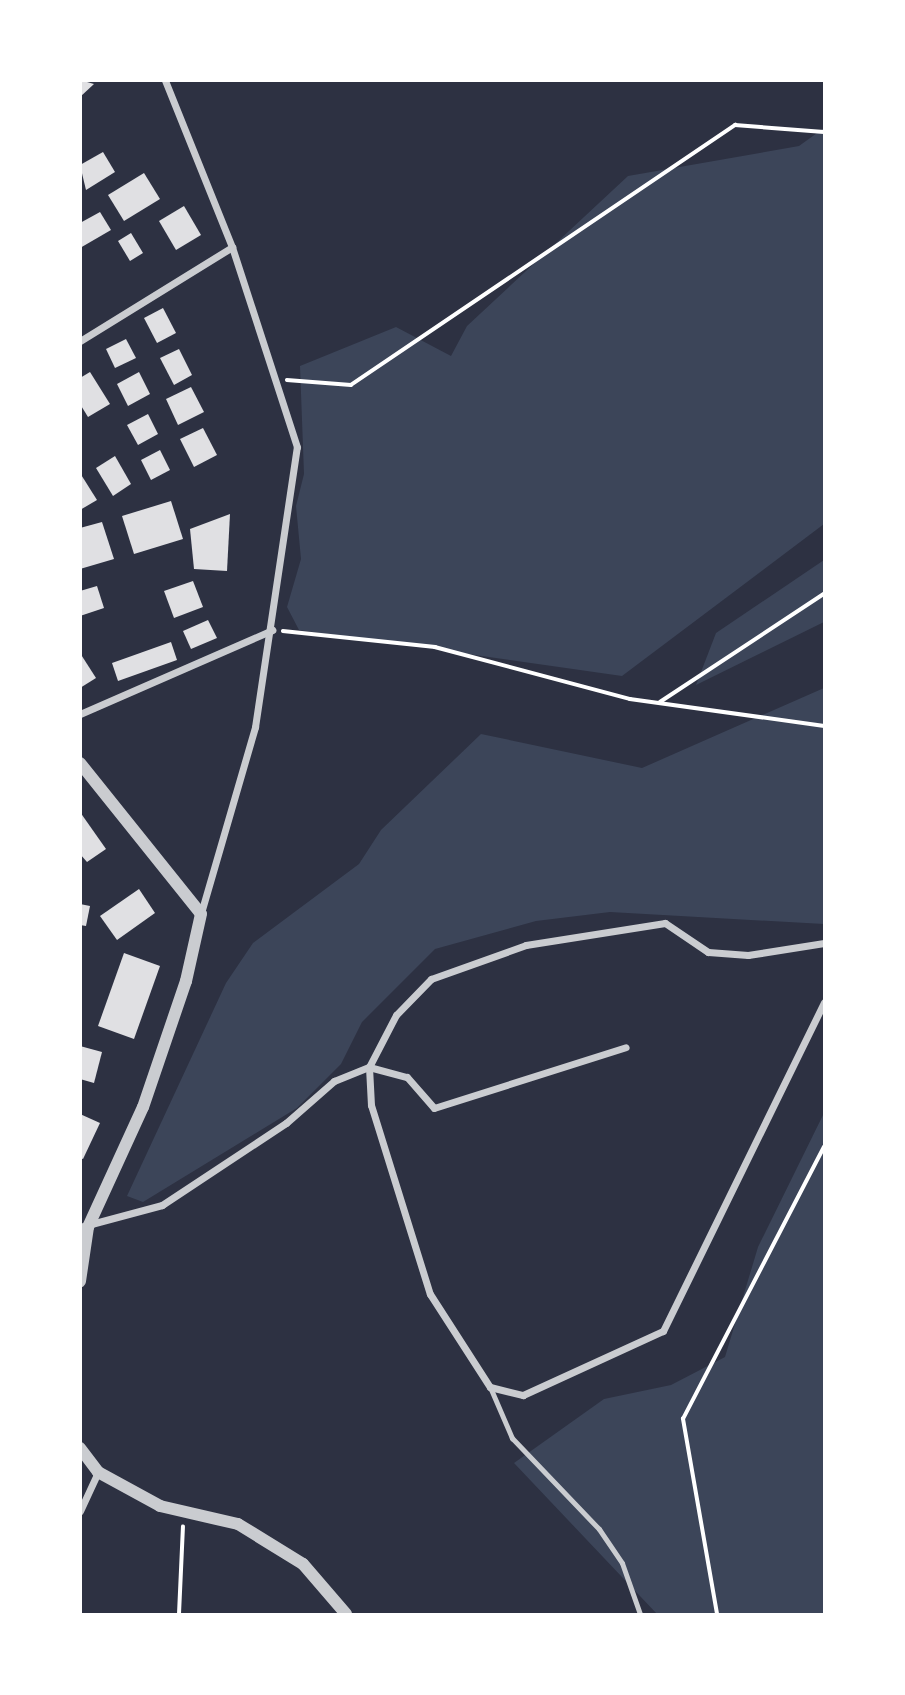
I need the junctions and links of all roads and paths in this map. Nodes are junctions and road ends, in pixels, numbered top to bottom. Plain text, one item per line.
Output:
1 (165, 80) edge
2 (824, 132) edge
3 (232, 247) junction
4 (80, 341) edge
5 (278, 379) junction
6 (824, 594) edge
7 (272, 630) junction
8 (658, 703) junction
9 (80, 714) edge
10 (824, 726) edge
11 (80, 763) edge
12 (201, 914) junction
13 (824, 943) edge
14 (824, 1002) edge
15 (626, 1047) dead end
16 (369, 1068) junction
17 (824, 1147) edge
18 (84, 1227) edge
19 (80, 1281) edge
20 (490, 1387) junction
21 (80, 1448) edge
22 (97, 1472) junction
23 (81, 1510) edge
24 (183, 1511) junction
25 (179, 1615) edge
26 (346, 1615) edge
27 (640, 1615) edge
28 (717, 1615) edge

1 - 3 street
2 - 5 path
3 - 4 street
3 - 5 street
5 - 7 street
6 - 8 path
7 - 8 path
7 - 9 street
7 - 12 street
8 - 10 path
11 - 12 street
12 - 18 street
13 - 16 street
14 - 20 street
15 - 16 street
16 - 18 street
16 - 20 street
17 - 28 path
18 - 19 street
20 - 27 lane
21 - 22 street
22 - 23 street
22 - 24 street
24 - 25 path
24 - 26 street

